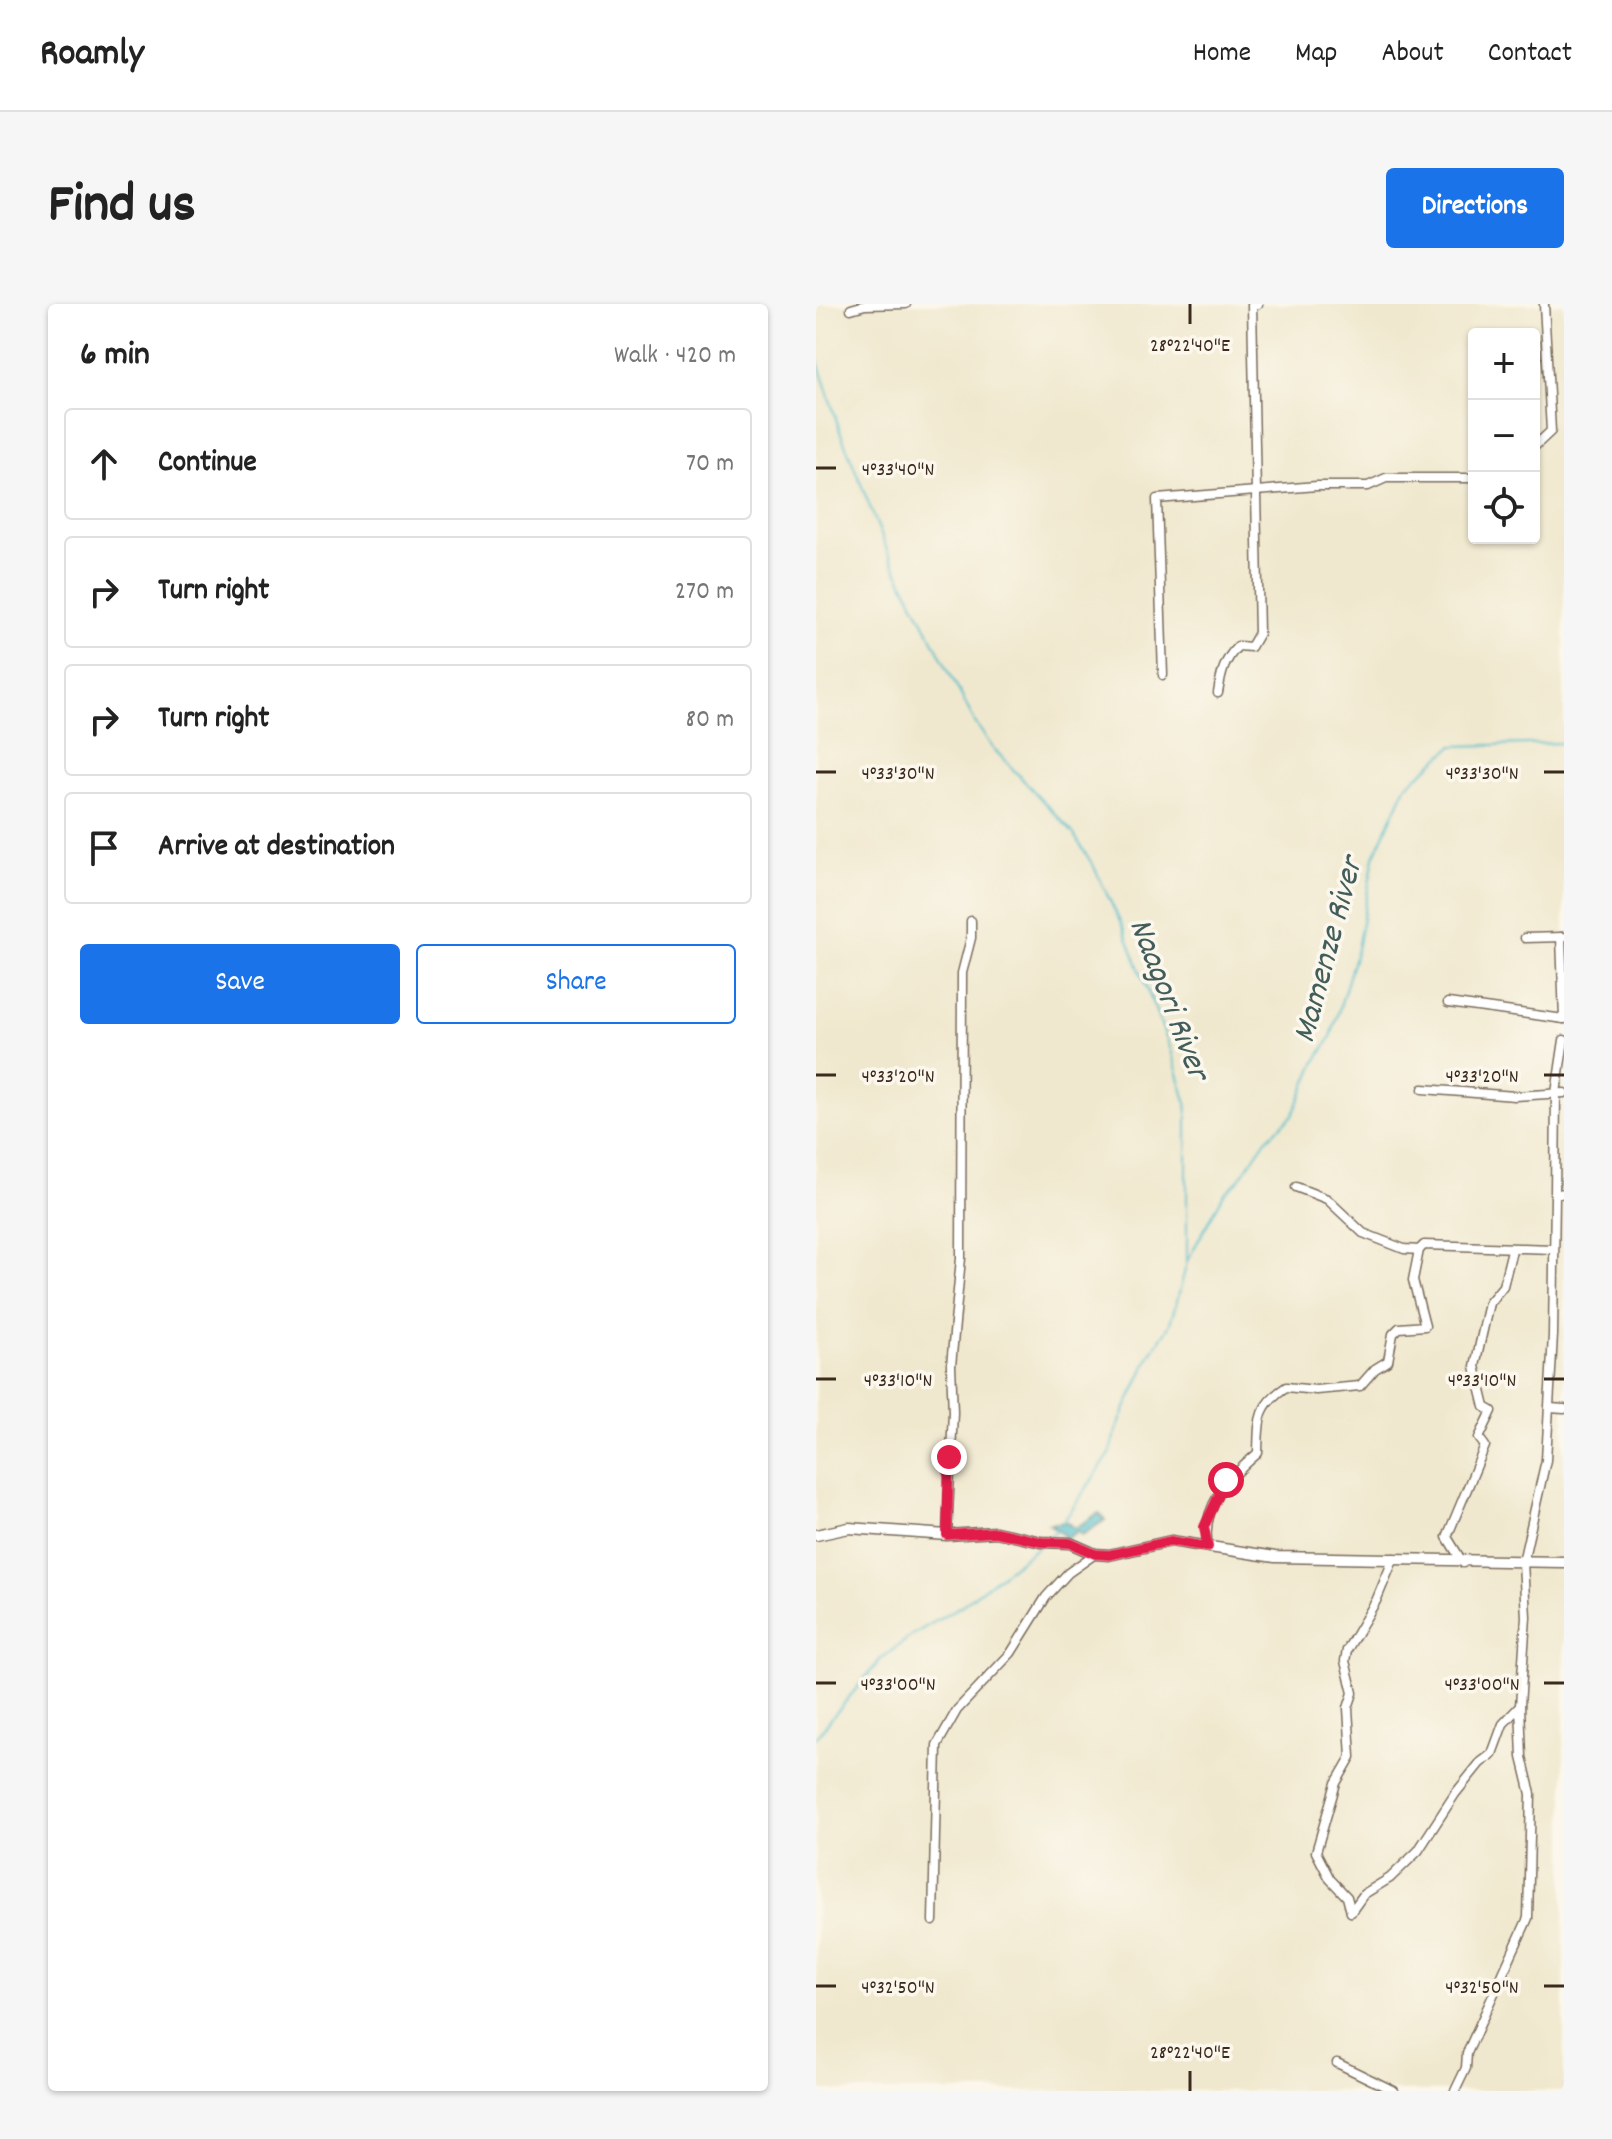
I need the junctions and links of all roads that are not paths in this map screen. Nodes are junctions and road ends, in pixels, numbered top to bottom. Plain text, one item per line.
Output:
1 (906, 304) edge
2 (1258, 304) edge
3 (1544, 304) edge
4 (851, 309) dead end
5 (1540, 441) edge
6 (1468, 478) edge
7 (1257, 493) junction
8 (1163, 675) dead end
9 (1218, 693) dead end
10 (971, 921) dead end
11 (1563, 937) edge
12 (1525, 938) dead end
13 (1448, 1003) dead end
14 (1564, 1019) edge
15 (1564, 1039) edge
16 (1423, 1089) dead end
17 (1560, 1093) edge
18 (1296, 1187) dead end
19 (1559, 1194) edge
20 (1553, 1249) junction
21 (1419, 1250) junction
22 (1512, 1250) junction
23 (1550, 1408) junction
24 (1564, 1409) edge
25 (816, 1535) edge
26 (947, 1535) junction
27 (1208, 1547) junction
28 (1095, 1554) junction
29 (1394, 1558) junction
30 (1523, 1562) junction
31 (1564, 1562) edge
32 (1463, 1563) junction
33 (1520, 1706) junction
34 (933, 1921) dead end
35 (1337, 2063) dead end
36 (1394, 2091) edge
37 (1455, 2091) edge

1 - 4 street
2 - 7 street
3 - 5 street
6 - 7 street
7 - 8 street
7 - 9 street
10 - 26 street
11 - 12 street
11 - 14 street
13 - 14 street
14 - 15 street
15 - 17 street
16 - 17 street
17 - 19 street
18 - 21 street
19 - 20 street
20 - 22 street
20 - 23 street
21 - 22 street
21 - 27 street
22 - 32 street
23 - 24 street
23 - 30 street
25 - 26 street
26 - 28 street
27 - 28 street
27 - 29 street
28 - 34 street
29 - 32 street
29 - 33 street
30 - 31 street
30 - 32 street
30 - 33 street
33 - 37 street
35 - 36 street

